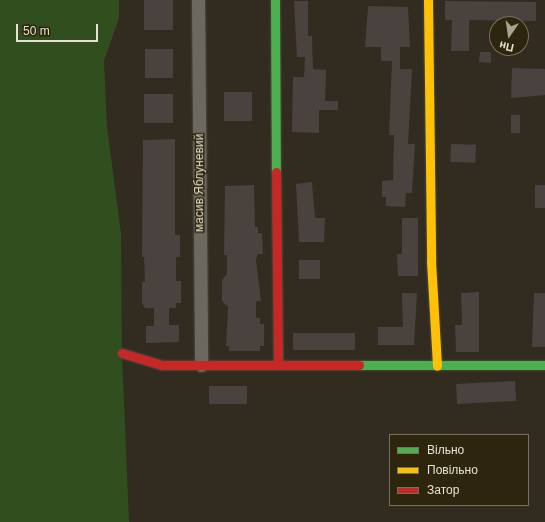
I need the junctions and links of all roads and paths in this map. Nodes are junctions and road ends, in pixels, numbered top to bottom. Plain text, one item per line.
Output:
1 (198, 0) edge
2 (275, 0) edge
3 (428, 0) edge
4 (122, 353) dead end
5 (201, 365) junction
6 (278, 365) junction
7 (545, 365) edge
8 (437, 366) junction

1 - 5 street, масив Яблуневий
2 - 6 street
3 - 8 street
4 - 5 street
5 - 6 street
6 - 8 street
7 - 8 street

